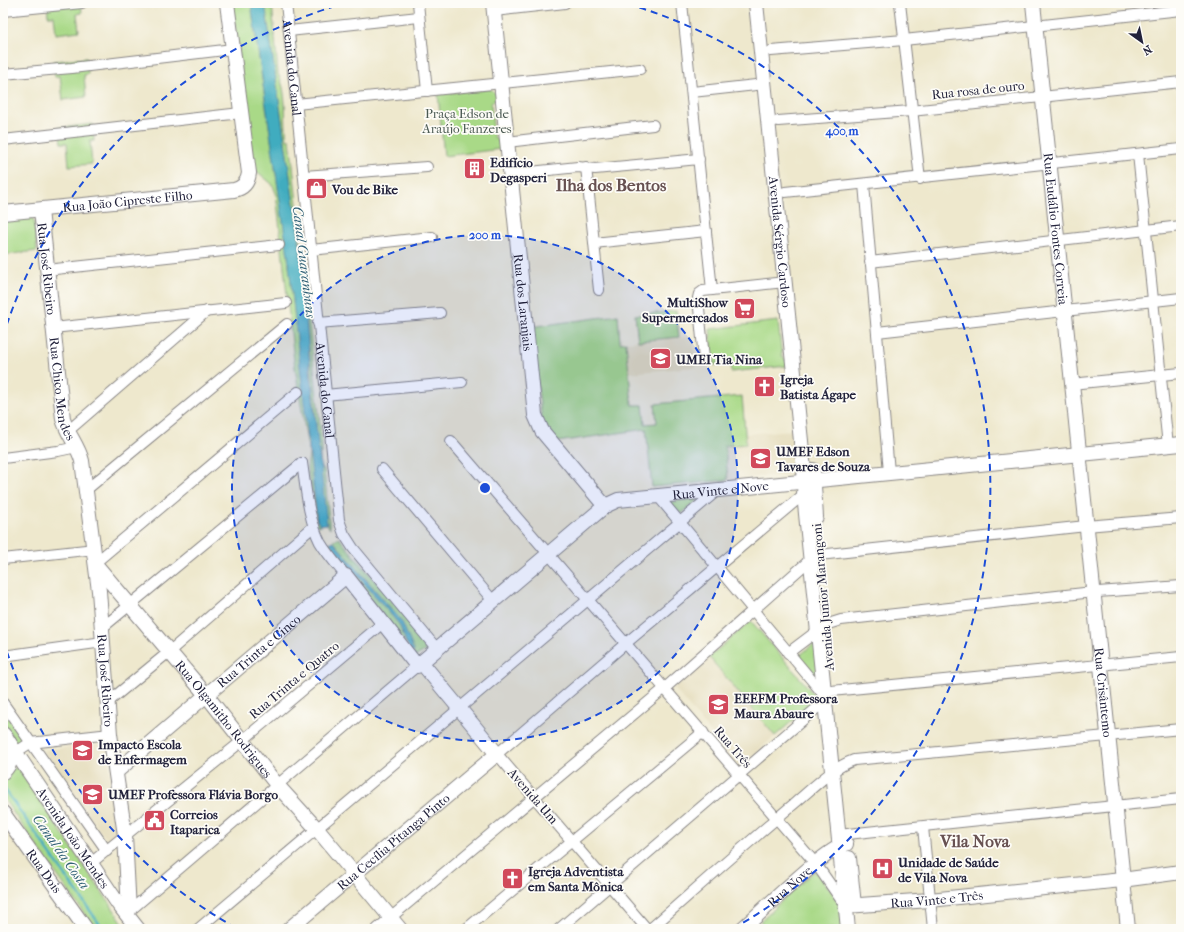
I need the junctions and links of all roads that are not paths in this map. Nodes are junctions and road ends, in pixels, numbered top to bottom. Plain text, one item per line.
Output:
1 (82, 3) edge
2 (227, 3) edge
3 (286, 3) edge
4 (418, 3) edge
5 (566, 3) edge
6 (682, 3) edge
7 (756, 3) edge
8 (766, 3) edge
9 (900, 3) edge
10 (1033, 3) edge
11 (493, 7) edge
12 (1181, 10) edge
13 (3, 11) edge
14 (419, 17) junction
15 (1035, 27) junction
16 (289, 31) junction
17 (904, 40) junction
18 (233, 49) junction
19 (766, 52) junction
20 (640, 69) dead end
21 (3, 74) edge
22 (501, 82) junction
23 (1181, 82) edge
24 (769, 83) junction
25 (427, 90) junction
26 (692, 92) junction
27 (1043, 96) junction
28 (296, 104) junction
29 (911, 111) junction
30 (241, 114) junction
31 (773, 122) junction
32 (653, 125) dead end
33 (3, 140) edge
34 (507, 142) junction
35 (1181, 149) edge
36 (1138, 154) junction
37 (699, 159) junction
38 (1050, 163) junction
39 (427, 167) dead end
40 (586, 167) junction
41 (511, 174) junction
42 (304, 176) junction
43 (920, 179) junction
44 (864, 184) junction
45 (780, 193) junction
46 (41, 210) junction
47 (3, 213) edge
48 (1181, 226) edge
49 (1146, 230) junction
50 (706, 231) junction
51 (432, 237) dead end
52 (1058, 240) junction
53 (594, 243) junction
54 (279, 245) dead end
55 (311, 250) junction
56 (870, 262) junction
57 (46, 270) junction
58 (789, 281) junction
59 (599, 290) dead end
60 (712, 290) junction
61 (1181, 298) edge
62 (1154, 301) junction
63 (286, 303) dead end
64 (207, 311) junction
65 (1064, 312) junction
66 (440, 313) dead end
67 (287, 324) dead end
68 (318, 324) junction
69 (52, 328) junction
70 (877, 332) junction
71 (704, 359) dead end
72 (1181, 373) edge
73 (1161, 375) junction
74 (462, 382) dead end
75 (1071, 384) junction
76 (298, 392) dead end
77 (325, 395) junction
78 (68, 431) junction
79 (451, 441) dead end
80 (1174, 445) edge
81 (77, 447) junction
82 (1079, 455) junction
83 (3, 458) edge
84 (382, 469) dead end
85 (889, 472) junction
86 (808, 484) junction
87 (720, 489) junction
88 (86, 490) junction
89 (657, 495) junction
90 (605, 506) junction
91 (1181, 518) edge
92 (679, 522) junction
93 (314, 526) junction
94 (1086, 526) junction
95 (549, 553) junction
96 (95, 556) junction
97 (815, 557) junction
98 (3, 559) edge
99 (715, 567) junction
100 (346, 576) junction
101 (1181, 586) edge
102 (1093, 592) junction
103 (588, 599) junction
104 (494, 602) junction
105 (129, 606) junction
106 (753, 612) junction
107 (384, 622) junction
108 (102, 628) junction
109 (822, 628) junction
110 (103, 642) junction
111 (625, 644) junction
112 (437, 649) junction
113 (170, 651) junction
114 (788, 653) junction
115 (3, 656) edge
116 (1181, 657) edge
117 (419, 664) junction
118 (1100, 665) junction
119 (665, 688) junction
120 (207, 696) junction
121 (827, 696) junction
122 (108, 702) junction
123 (3, 704) edge
124 (459, 710) junction
125 (1181, 728) edge
126 (703, 732) junction
127 (110, 734) junction
128 (1107, 737) junction
129 (8, 741) edge
130 (242, 741) junction
131 (30, 743) junction
132 (497, 754) junction
133 (836, 769) junction
134 (3, 772) edge
135 (116, 772) junction
136 (740, 775) junction
137 (277, 785) junction
138 (534, 798) junction
139 (1181, 799) edge
140 (1115, 806) junction
141 (3, 813) edge
142 (776, 818) junction
143 (923, 827) junction
144 (317, 829) junction
145 (124, 836) junction
146 (843, 840) junction
147 (572, 841) junction
148 (107, 851) junction
149 (91, 863) junction
150 (816, 864) junction
151 (1181, 872) edge
152 (356, 875) junction
153 (1122, 880) junction
154 (611, 886) junction
155 (930, 900) junction
156 (850, 906) junction
157 (127, 913) junction
158 (390, 918) junction
159 (751, 926) edge
160 (86, 929) edge
161 (138, 929) edge
162 (198, 929) edge
163 (289, 929) edge
164 (378, 929) edge
165 (400, 929) edge
166 (466, 929) edge
167 (559, 929) edge
168 (648, 929) edge
169 (848, 929) edge
170 (857, 929) edge
171 (933, 929) edge
172 (1128, 929) edge

1 - 13 street
2 - 18 street
3 - 16 street, Avenida do Canal
4 - 14 street
5 - 11 street
6 - 26 street
7 - 19 street, Avenida Sérgio Cardoso
8 - 19 street, Avenida Sérgio Cardoso
9 - 17 street
10 - 15 street, Rua Eudálio Fontes Correia
11 - 22 street, Rua dos Laranjais
12 - 15 street
14 - 16 street
14 - 25 street
15 - 17 street
15 - 27 street, Rua Eudálio Fontes Correia
16 - 28 street, Avenida do Canal
17 - 19 street
17 - 29 street
18 - 21 street
18 - 30 street
19 - 24 street, Avenida Sérgio Cardoso
20 - 22 street
22 - 25 street
22 - 34 street, Rua dos Laranjais
23 - 27 street, Rua rosa de ouro
24 - 26 street
24 - 31 street, Avenida Sérgio Cardoso
25 - 28 street
26 - 37 street
27 - 29 street, Rua rosa de ouro
27 - 38 street, Rua Eudálio Fontes Correia
28 - 42 street, Avenida do Canal
29 - 31 street, Rua rosa de ouro
29 - 43 street
30 - 33 street
30 - 46 street, Rua João Cipreste Filho
31 - 45 street, Avenida Sérgio Cardoso
32 - 34 street
34 - 41 street, Rua dos Laranjais
35 - 36 street
36 - 38 street
36 - 49 street
37 - 40 street
37 - 50 street
38 - 43 street
38 - 52 street, Rua Eudálio Fontes Correia
39 - 42 street
40 - 41 street
40 - 53 street
41 - 90 street, Rua dos Laranjais
42 - 55 street, Avenida do Canal
43 - 44 street
44 - 45 street
44 - 56 street
45 - 58 street, Avenida Sérgio Cardoso
46 - 47 street, Rua João Cipreste Filho
46 - 57 street, Rua José Ribeiro
48 - 49 street
49 - 52 street
49 - 62 street
50 - 53 street
50 - 60 street
51 - 55 street
52 - 56 street
52 - 65 street, Rua Eudálio Fontes Correia
53 - 59 street
54 - 57 street
55 - 68 street, Avenida do Canal
56 - 70 street
57 - 69 street, Rua José Ribeiro
58 - 60 street
58 - 86 street, Avenida Sérgio Cardoso
60 - 71 street
61 - 62 street
62 - 65 street
62 - 73 street
63 - 64 street
64 - 69 street
64 - 78 street
65 - 70 street
65 - 75 street, Rua Eudálio Fontes Correia
66 - 68 street
67 - 88 street
68 - 77 street, Avenida do Canal
69 - 78 street, Rua Chico Mendes
70 - 85 street
72 - 73 street
73 - 75 street
73 - 80 street
74 - 77 street
75 - 82 street, Rua Eudálio Fontes Correia
76 - 96 street
77 - 112 street, Avenida do Canal
78 - 81 street, Rua Chico Mendes
79 - 95 street, Rua Três
80 - 82 street, Rua Vinte e Nove
81 - 83 street
81 - 88 street, Rua José Ribeiro
82 - 85 street, Rua Vinte e Nove
82 - 94 street, Rua Crisântemo
84 - 104 street
85 - 86 street, Rua Vinte e Nove
86 - 87 street, Rua Vinte e Nove
86 - 97 street, Avenida Junior Marangoni
86 - 99 street
87 - 89 street, Rua Vinte e Nove
87 - 92 street
88 - 96 street, Rua José Ribeiro
89 - 90 street, Rua Vinte e Nove
89 - 92 street
90 - 95 street, Rua Vinte e Nove
91 - 94 street
92 - 99 street
92 - 103 street
93 - 100 street
93 - 105 street
93 - 113 street
94 - 97 street
94 - 102 street, Rua Crisântemo
95 - 103 street, Rua Três
95 - 104 street, Rua Vinte e Nove
96 - 98 street
96 - 105 street, Rua Olgamitho Rodrigues
96 - 108 street, Rua José Ribeiro
97 - 106 street
97 - 109 street, Avenida Junior Marangoni
99 - 106 street
99 - 111 street
100 - 107 street
100 - 120 street, Rua Trinta e Cinco
101 - 102 street
102 - 109 street
102 - 118 street, Rua Crisântemo
103 - 111 street, Rua Três
103 - 124 street
104 - 112 street, Rua Vinte e Nove
105 - 108 street
105 - 113 street, Rua Olgamitho Rodrigues
106 - 114 street
106 - 119 street
107 - 117 street
107 - 130 street, Rua Trinta e Quatro
108 - 110 street, Rua José Ribeiro
109 - 114 street
109 - 121 street, Avenida Junior Marangoni
110 - 115 street
110 - 122 street, Rua José Ribeiro
111 - 119 street, Rua Três
111 - 132 street
112 - 117 street, Rua Vinte e Nove
113 - 120 street, Rua Olgamitho Rodrigues
113 - 122 street
114 - 121 street
116 - 118 street
117 - 124 street, Avenida Um
117 - 137 street
118 - 121 street
118 - 128 street, Rua Crisântemo
119 - 126 street, Rua Três
119 - 138 street
120 - 130 street, Rua Olgamitho Rodrigues
120 - 135 street, Rua Trinta e Cinco
121 - 133 street, Avenida Junior Marangoni
121 - 136 street
122 - 127 street, Rua José Ribeiro
123 - 131 street, Avenida João Mendes
124 - 132 street, Avenida Um
124 - 144 street
125 - 128 street
126 - 136 street, Rua Três
126 - 147 street
127 - 131 street
127 - 135 street, Rua José Ribeiro
128 - 133 street
128 - 140 street, Rua Crisântemo
129 - 131 street
129 - 134 street
129 - 149 street, Avenida João Mendes
130 - 137 street, Rua Olgamitho Rodrigues
130 - 145 street, Rua Trinta e Quatro
131 - 148 street, Avenida João Mendes
132 - 138 street, Avenida Um
132 - 152 street, Rua Cecília Pitanga Pinto
133 - 142 street
133 - 146 street, Avenida Junior Marangoni
135 - 145 street, Rua José Ribeiro
136 - 142 street, Rua Três
136 - 154 street
137 - 144 street, Rua Olgamitho Rodrigues
137 - 157 street
138 - 147 street, Avenida Um
138 - 158 street
139 - 140 street
140 - 143 street
140 - 153 street, Rua Crisântemo
141 - 160 street, Rua Dois
142 - 150 street, Rua Três
142 - 168 street
143 - 146 street
143 - 155 street
144 - 152 street, Rua Olgamitho Rodrigues
144 - 162 street
145 - 148 street, Rua Trinta e Quatro
145 - 157 street, Rua José Ribeiro
146 - 150 street, Rua Nove
146 - 156 street, Avenida Junior Marangoni
147 - 154 street, Avenida Um
147 - 166 street
148 - 149 street, Rua Trinta e Quatro
149 - 157 street, Avenida João Mendes
150 - 156 street, Rua Três
150 - 159 street, Rua Nove
151 - 153 street, Rua Vinte e Três
152 - 158 street, Rua Olgamitho Rodrigues
152 - 163 street, Rua Cecília Pitanga Pinto
153 - 155 street, Rua Vinte e Três
153 - 172 street, Rua Crisântemo
154 - 167 street
154 - 168 street, Avenida Um
155 - 156 street, Rua Vinte e Três
155 - 171 street
156 - 169 street, Avenida Junior Marangoni
156 - 170 street, Avenida Junior Marangoni
157 - 161 street, Avenida João Mendes
158 - 164 street
158 - 165 street, Rua Olgamitho Rodrigues

